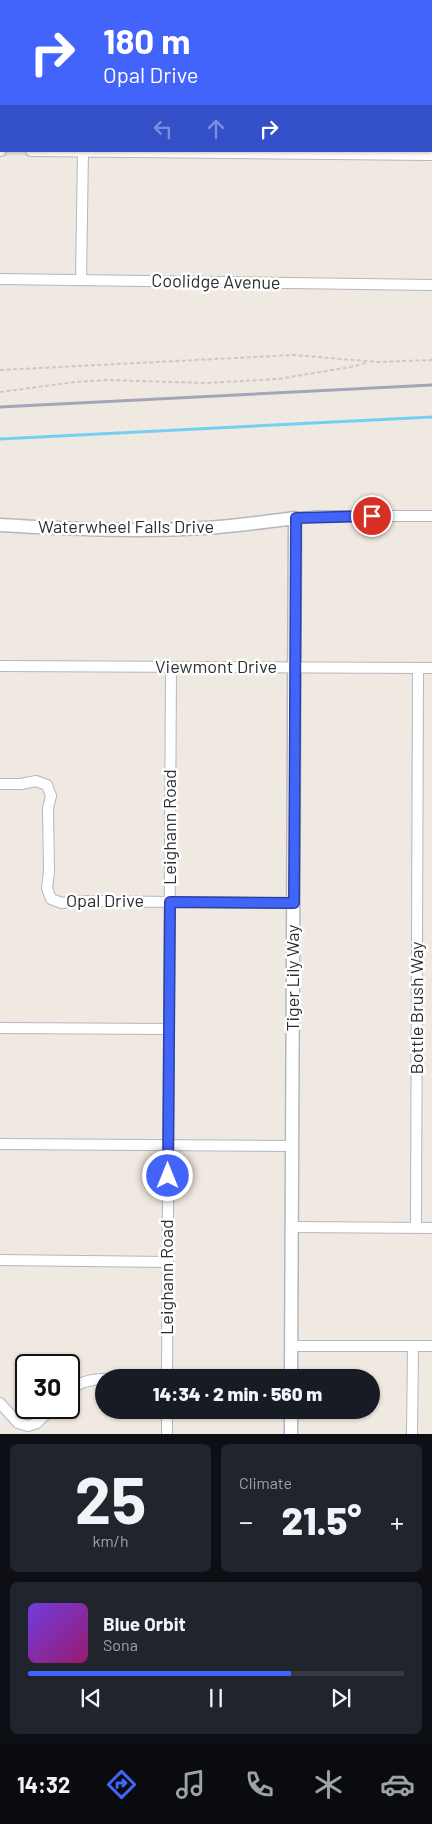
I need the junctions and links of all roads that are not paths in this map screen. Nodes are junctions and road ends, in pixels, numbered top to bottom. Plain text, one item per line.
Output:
1 (82, 152) edge
2 (145, 152) edge
3 (212, 152) edge
4 (270, 152) edge
5 (336, 153) edge
6 (432, 155) edge
7 (0, 280) edge
8 (81, 280) junction
9 (432, 285) edge
10 (432, 516) edge
11 (296, 518) junction
12 (0, 525) edge
13 (0, 666) edge
14 (171, 667) junction
15 (295, 667) junction
16 (418, 668) junction
17 (432, 668) edge
18 (0, 784) edge
19 (170, 902) junction
20 (294, 903) junction
21 (0, 1028) edge
22 (169, 1029) junction
23 (0, 1144) edge
24 (168, 1146) junction
25 (292, 1146) junction
26 (292, 1227) junction
27 (416, 1228) junction
28 (432, 1228) edge
29 (0, 1260) edge
30 (168, 1262) junction
31 (291, 1346) junction
32 (413, 1346) junction
33 (432, 1346) edge
34 (167, 1369) edge
35 (291, 1369) edge
36 (95, 1380) edge
37 (80, 1384) edge
38 (0, 1403) edge
39 (41, 1419) edge
40 (167, 1419) edge
41 (291, 1419) edge
42 (166, 1434) edge
43 (291, 1434) edge
44 (412, 1434) edge

1 - 2 street
1 - 8 street
2 - 3 street
3 - 4 street
4 - 5 street
5 - 6 street
7 - 8 street, Coolidge Avenue
8 - 9 street, Coolidge Avenue
10 - 11 street, Waterwheel Falls Drive
11 - 12 street, Waterwheel Falls Drive
11 - 15 street, Tiger Lily Way
13 - 14 street, Viewmont Drive
14 - 15 street, Viewmont Drive
14 - 19 street, Leighann Road
15 - 16 street, Viewmont Drive
15 - 20 street, Tiger Lily Way
16 - 17 street, Viewmont Drive
16 - 27 street, Bottle Brush Way
18 - 19 street, Opal Drive
19 - 20 street, Opal Drive
19 - 22 street, Leighann Road
20 - 25 street, Tiger Lily Way
21 - 22 street
22 - 24 street, Leighann Road
23 - 24 street
24 - 25 street
24 - 30 street, Leighann Road
25 - 26 street, Tiger Lily Way
26 - 27 street
26 - 31 street, Tiger Lily Way
27 - 28 street
29 - 30 street
30 - 34 street, Leighann Road
31 - 32 street
31 - 35 street, Tiger Lily Way
32 - 33 street
32 - 44 street
36 - 37 street
38 - 39 street
40 - 42 street
41 - 43 street

